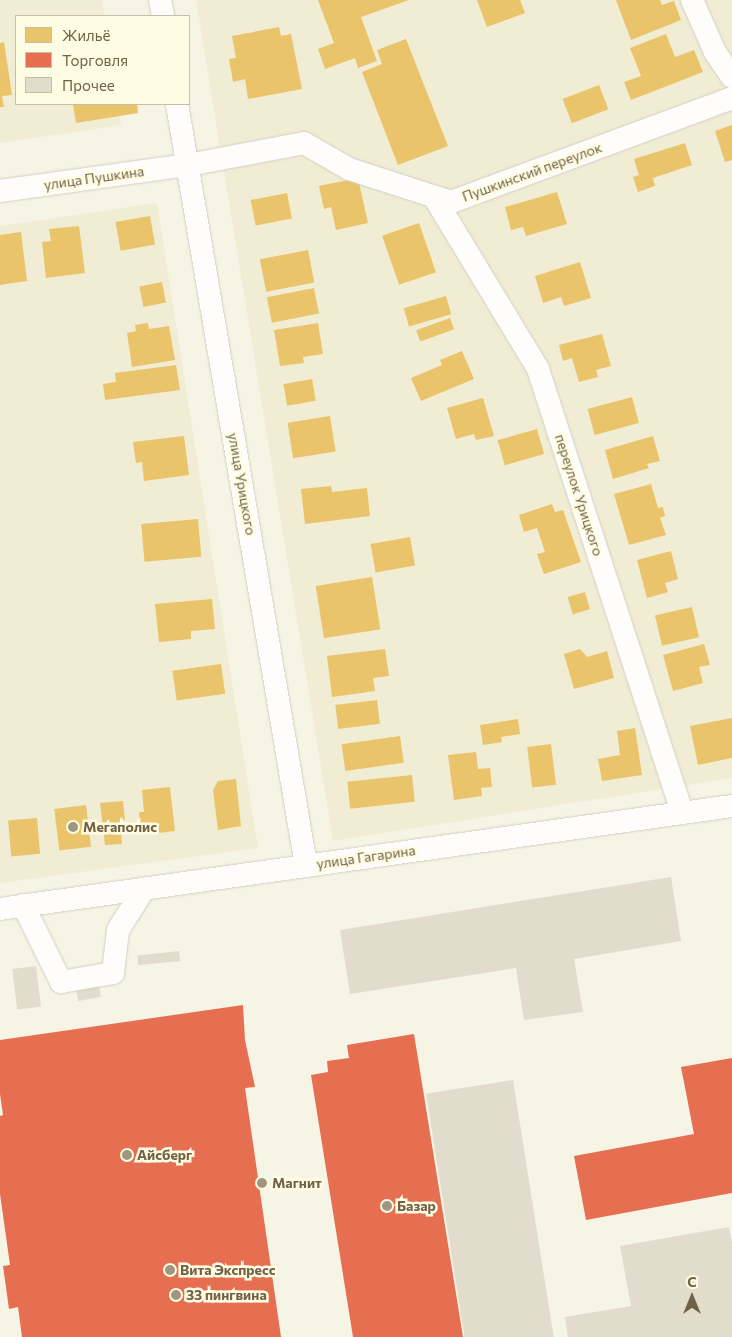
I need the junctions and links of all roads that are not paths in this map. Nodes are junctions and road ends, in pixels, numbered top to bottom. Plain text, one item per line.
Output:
1 (160, 0) edge
2 (692, 0) edge
3 (163, 15) edge
4 (732, 77) edge
5 (732, 98) edge
6 (178, 105) edge
7 (188, 165) junction
8 (0, 191) edge
9 (434, 196) junction
10 (732, 806) edge
11 (682, 814) junction
12 (306, 865) junction
13 (144, 890) junction
14 (23, 906) junction
15 (0, 909) edge

1 - 3 street
2 - 4 street
5 - 9 street, Пушкинский переулок
6 - 7 street, улица Урицкого
7 - 8 street, улица Пушкина
7 - 9 street, Пушкинский переулок
7 - 12 street, улица Урицкого
9 - 11 street, переулок Урицкого
10 - 11 street, улица Гагарина
11 - 12 street, улица Гагарина
12 - 13 street, улица Гагарина
13 - 14 street, улица Гагарина
13 - 14 street
14 - 15 street, улица Гагарина

